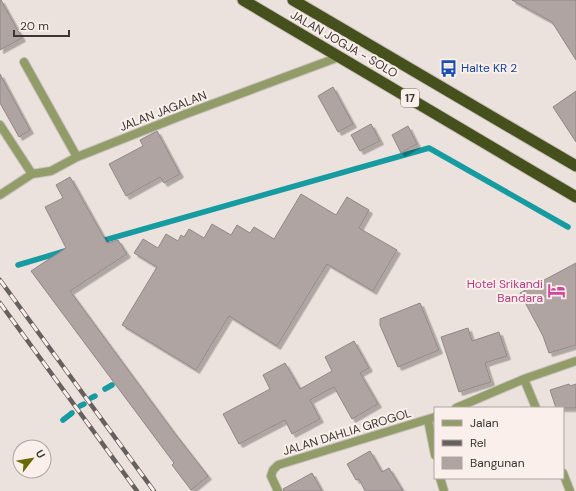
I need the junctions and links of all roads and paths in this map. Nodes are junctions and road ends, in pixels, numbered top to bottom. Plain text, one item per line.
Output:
1 (243, 0) edge
2 (293, 0) edge
3 (339, 56) junction
4 (24, 62) dead end
5 (0, 125) edge
6 (77, 157) junction
7 (576, 166) edge
8 (32, 174) junction
9 (0, 196) edge
10 (576, 197) edge
11 (576, 361) edge
12 (524, 379) junction
13 (458, 407) edge
14 (536, 407) edge
15 (431, 419) edge
16 (434, 446) edge
17 (564, 476) edge
18 (440, 479) edge
19 (278, 491) edge
20 (444, 491) edge
21 (570, 491) edge

1 - 3 highway, JALAN JOGJA - SOLO / 17
2 - 7 highway, JALAN JOGJA - SOLO / 17
3 - 6 street, JALAN JAGALAN
3 - 10 highway, JALAN JOGJA - SOLO / 17
4 - 6 street
5 - 8 street
6 - 8 street, JALAN JAGALAN
8 - 9 street, JALAN JAGALAN
11 - 12 street
12 - 13 street
12 - 14 street
15 - 16 street
15 - 19 street, JALAN DAHLIA GROGOL
17 - 21 street
18 - 20 street

